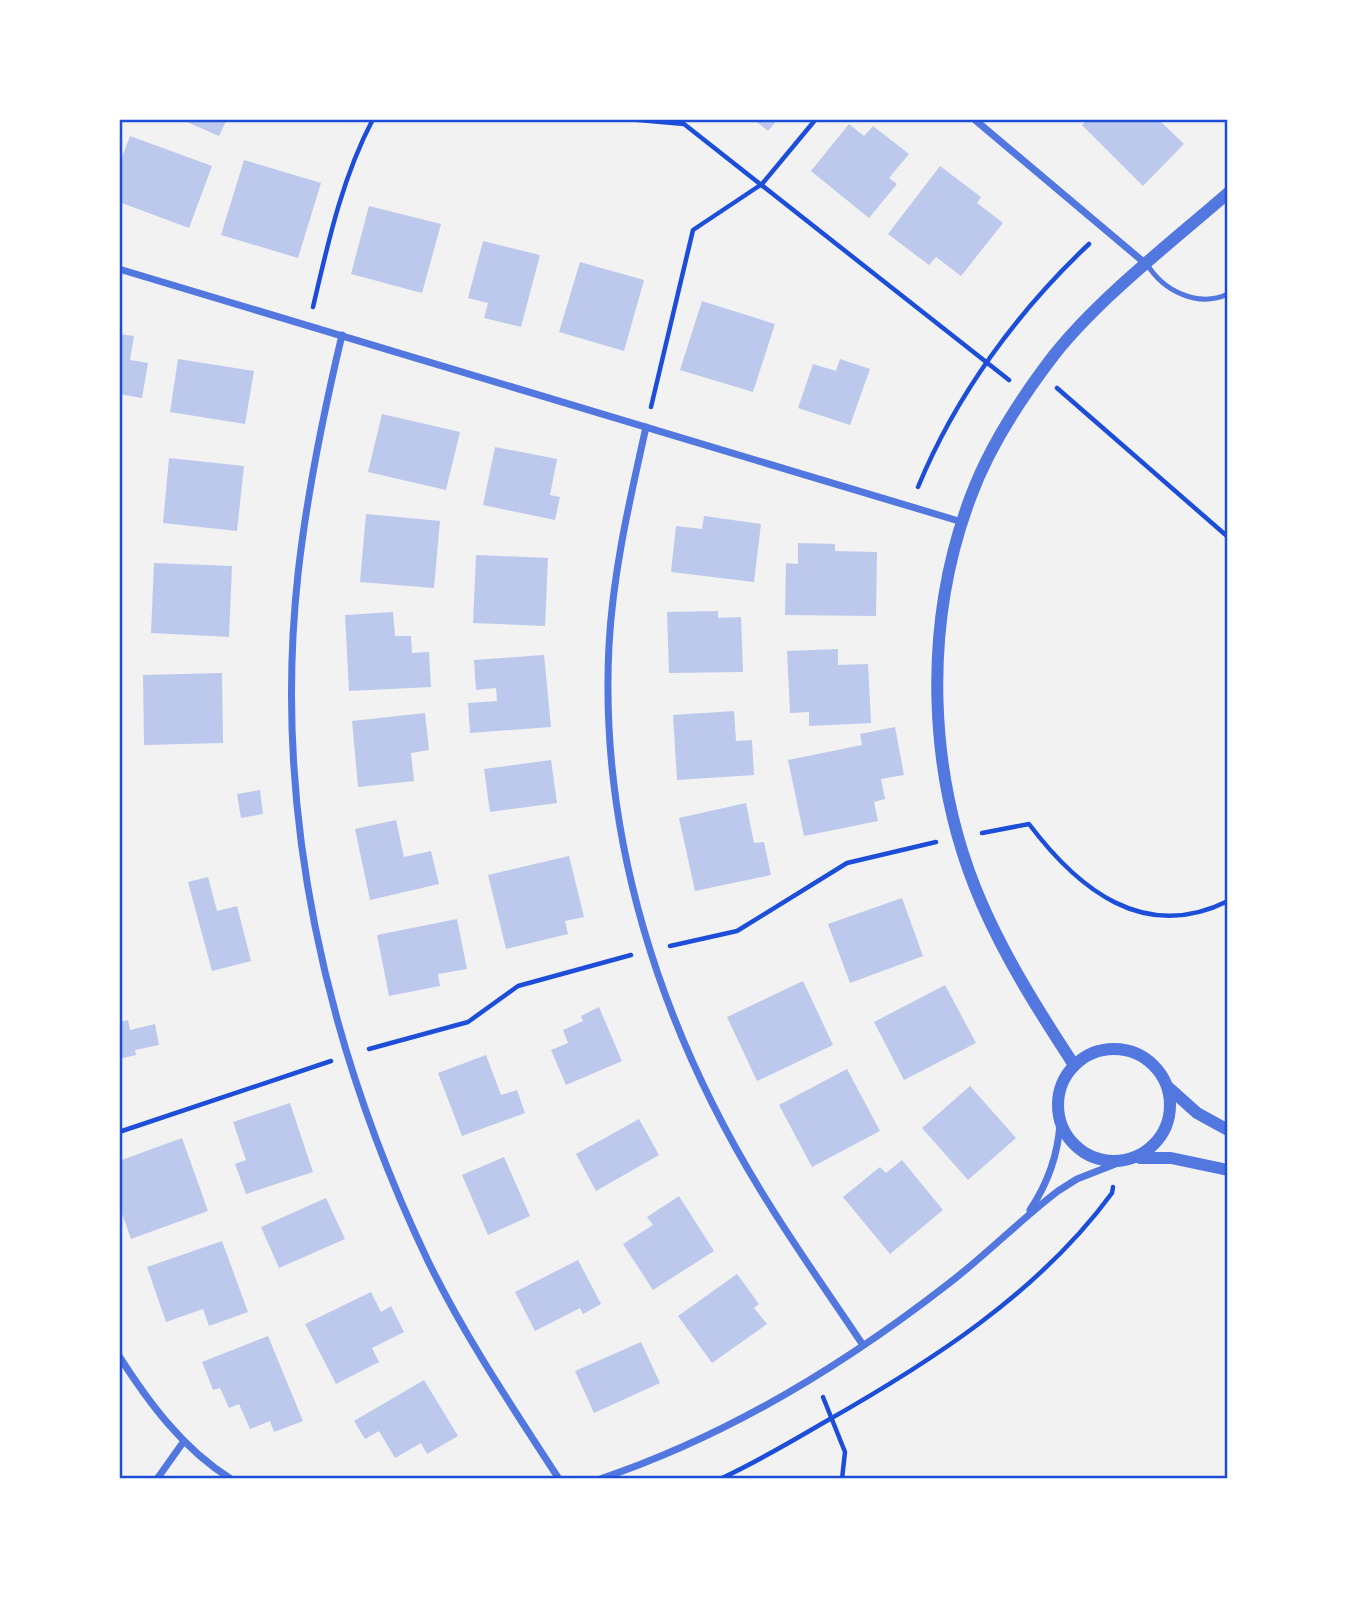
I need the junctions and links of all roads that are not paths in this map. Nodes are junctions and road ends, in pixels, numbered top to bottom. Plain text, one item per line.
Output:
1 (974, 119) edge
2 (1228, 193) edge
3 (1147, 264) junction
4 (119, 269) edge
5 (1228, 294) edge
6 (342, 335) junction
7 (646, 427) junction
8 (962, 522) junction
9 (1074, 1065) junction
10 (1168, 1087) junction
11 (1060, 1123) junction
12 (1228, 1130) edge
13 (1124, 1161) junction
14 (1228, 1170) edge
15 (1022, 1221) junction
16 (863, 1345) junction
17 (119, 1356) edge
18 (184, 1441) junction
19 (157, 1479) edge
20 (231, 1479) edge
21 (559, 1479) edge
22 (600, 1479) edge

1 - 3 street
2 - 3 street
3 - 5 lane
3 - 8 street
4 - 6 street
6 - 7 street
6 - 21 street
7 - 8 street
7 - 16 street
8 - 9 street
9 - 10 street
9 - 11 street
10 - 12 street
10 - 13 street
11 - 13 street
11 - 15 street
13 - 14 street
13 - 15 street
15 - 16 street
16 - 22 street
17 - 18 street
18 - 19 street
18 - 20 street

